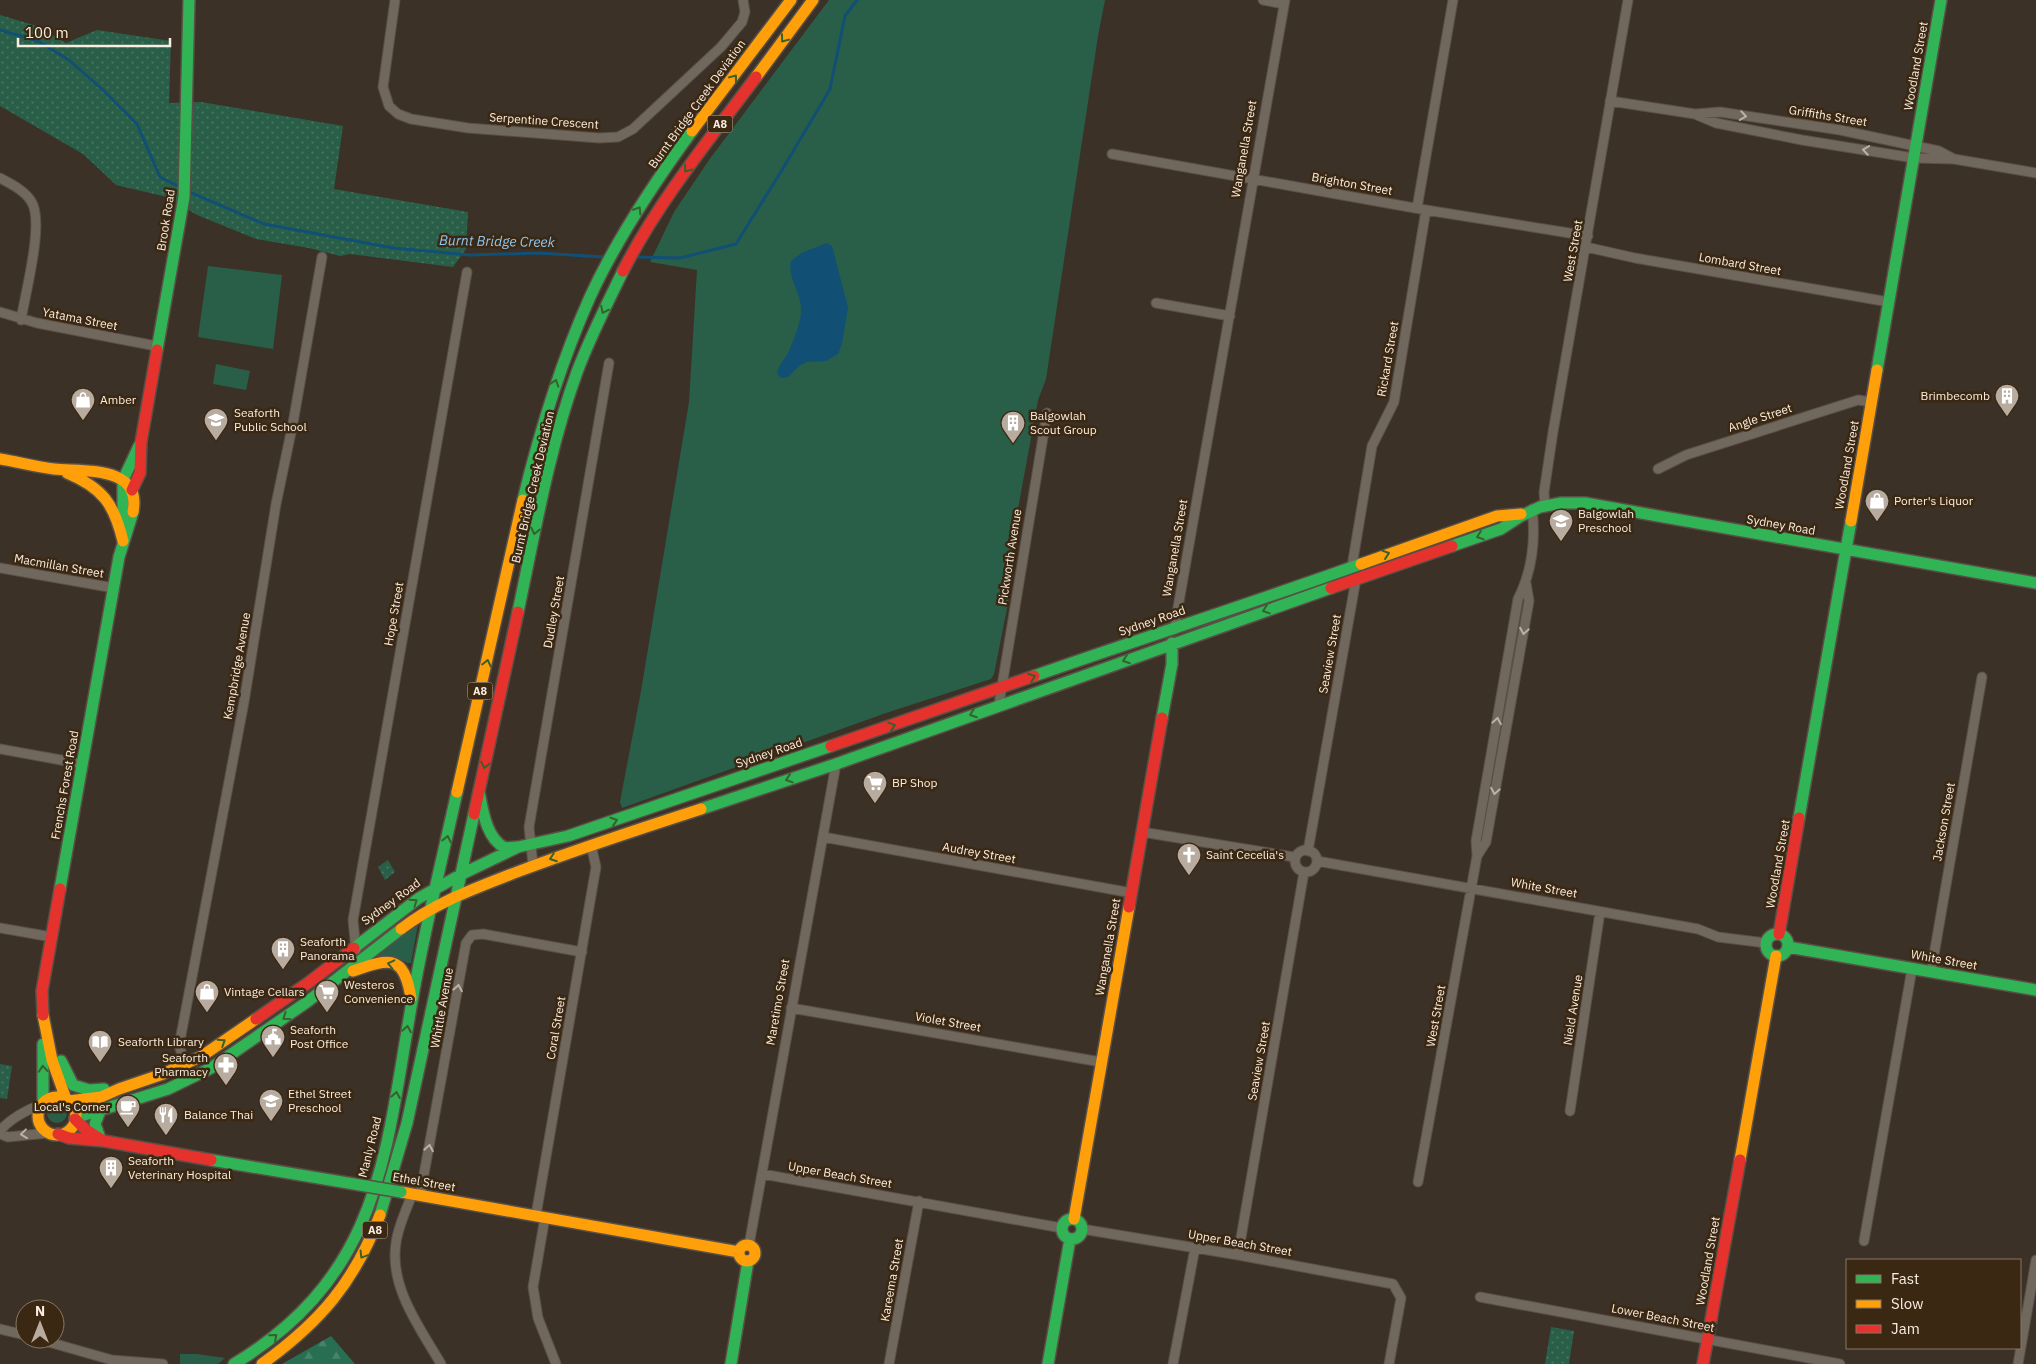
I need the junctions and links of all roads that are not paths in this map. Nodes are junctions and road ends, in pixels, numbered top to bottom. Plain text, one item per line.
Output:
1 (189, 0) edge
2 (395, 0) edge
3 (743, 0) edge
4 (791, 0) edge
5 (813, 0) edge
6 (1263, 0) edge
7 (1453, 0) edge
8 (1628, 0) edge
9 (1941, 0) edge
10 (1284, 2) edge
11 (1610, 101) junction
12 (1695, 114) junction
13 (1916, 146) junction
14 (1112, 154) dead end
15 (1914, 158) junction
16 (1954, 159) junction
17 (2036, 173) edge
18 (0, 178) edge
19 (1253, 180) junction
20 (1422, 209) junction
21 (1588, 236) junction
22 (1586, 247) junction
23 (322, 257) dead end
24 (467, 272) dead end
25 (1890, 302) junction
26 (1156, 303) dead end
27 (0, 312) edge
28 (1230, 316) junction
29 (21, 320) junction
30 (156, 346) junction
31 (609, 363) dead end
32 (1872, 402) junction
33 (1047, 413) dead end
34 (141, 442) junction
35 (0, 459) edge
36 (57, 469) junction
37 (1658, 469) dead end
38 (123, 480) junction
39 (100, 491) junction
40 (127, 492) junction
41 (1545, 506) junction
42 (1527, 511) junction
43 (119, 523) junction
44 (123, 541) junction
45 (1846, 550) junction
46 (1352, 566) junction
47 (0, 568) edge
48 (1356, 579) junction
49 (2036, 583) edge
50 (114, 588) junction
51 (1174, 627) junction
52 (1172, 643) junction
53 (1982, 677) dead end
54 (1001, 688) junction
55 (999, 704) junction
56 (830, 746) junction
57 (0, 749) edge
58 (83, 764) junction
59 (836, 764) junction
60 (479, 792) junction
61 (1142, 832) junction
62 (823, 838) junction
63 (531, 844) junction
64 (591, 845) junction
65 (518, 847) junction
66 (1308, 850) junction
67 (1294, 857) junction
68 (1317, 861) junction
69 (534, 866) junction
70 (1304, 872) junction
71 (462, 874) junction
72 (436, 887) junction
73 (1472, 888) junction
74 (1132, 893) junction
75 (457, 894) junction
76 (432, 906) junction
77 (1600, 912) junction
78 (0, 928) edge
79 (1779, 934) junction
80 (52, 937) junction
81 (1766, 943) junction
82 (355, 946) junction
83 (1788, 947) junction
84 (582, 952) junction
85 (1776, 956) junction
86 (359, 960) junction
87 (1912, 969) junction
88 (1931, 972) junction
89 (338, 977) junction
90 (2036, 990) edge
91 (412, 1002) junction
92 (791, 1008) junction
93 (47, 1040) junction
94 (1101, 1062) junction
95 (185, 1064) junction
96 (191, 1078) junction
97 (119, 1089) junction
98 (67, 1100) junction
99 (43, 1103) junction
100 (100, 1111) junction
101 (1570, 1111) dead end
102 (75, 1119) junction
103 (0, 1133) edge
104 (53, 1134) junction
105 (102, 1140) junction
106 (762, 1174) junction
107 (1418, 1182) dead end
108 (411, 1194) junction
109 (919, 1201) junction
110 (541, 1216) junction
111 (1074, 1219) junction
112 (1062, 1228) junction
113 (1082, 1229) junction
114 (1070, 1239) junction
115 (1864, 1241) dead end
116 (749, 1245) junction
117 (1194, 1248) junction
118 (739, 1252) junction
119 (1238, 1255) junction
120 (2036, 1260) edge
121 (748, 1261) junction
122 (1480, 1296) dead end
123 (0, 1328) edge
124 (15, 1333) edge
125 (1708, 1339) junction
126 (65, 1347) edge
127 (2021, 1347) edge
128 (2021, 1349) edge
129 (1800, 1356) junction
130 (163, 1364) edge
131 (234, 1364) edge
132 (262, 1364) edge
133 (442, 1364) edge
134 (556, 1364) edge
135 (731, 1364) edge
136 (890, 1364) edge
137 (1048, 1364) edge
138 (1173, 1364) edge
139 (1389, 1364) edge
140 (1703, 1364) edge
141 (1814, 1364) edge
142 (1840, 1364) edge
143 (2018, 1364) edge

1 - 30 main road, Brook Road
2 - 3 street, Serpentine Crescent
72 -> 4 main road, Burnt Bridge Creek Deviation / A8
5 -> 60 main road, Burnt Bridge Creek Deviation / A8
6 - 10 street
7 - 20 street, Rickard Street
8 - 11 street, West Street
9 - 13 main road, Woodland Street
10 - 19 street, Wanganella Street
11 - 12 street, Griffiths Street
11 - 21 street, West Street
12 -> 13 street, Griffiths Street
15 -> 12 street, Griffiths Street
13 - 15 main road, Woodland Street
13 - 16 street, Griffiths Street
14 - 19 street, Brighton Street
15 - 16 street, Griffiths Street
15 - 25 main road, Woodland Street
16 - 17 street, Griffiths Street
18 - 29 street
19 - 20 street, Brighton Street
19 - 28 street, Wanganella Street
20 - 21 street, Brighton Street
20 - 46 street, Rickard Street
21 - 22 street, West Street
22 - 25 street, Lombard Street
22 - 41 street, West Street
23 - 95 street, Kempbridge Avenue
24 - 82 street, Hope Street
25 - 32 main road, Woodland Street
26 - 28 street
27 - 29 street, Yatama Street
28 - 51 street, Wanganella Street
29 - 30 street, Yatama Street
30 - 34 main road, Brook Road
31 - 63 street, Dudley Street
32 - 37 street, Angle Street
32 - 45 main road, Woodland Street
33 - 54 street, Pickworth Avenue
34 - 38 main road, Brook Road
34 - 40 main road, Brook Road
35 - 36 main road, Frenchs Forest Road
36 - 38 main road, Frenchs Forest Road
36 - 39 main road, Frenchs Forest Road
38 - 40 main road
39 - 40 main road
39 - 43 main road, Frenchs Forest Road
40 - 43 main road
40 - 44 main road, Frenchs Forest Road
41 - 42 main road, Sydney Road
41 - 45 main road, Sydney Road
46 -> 42 main road, Sydney Road
42 -> 48 main road, Sydney Road
42 - 73 street, West Street
43 - 44 main road, Frenchs Forest Road
44 - 50 main road, Frenchs Forest Road
45 - 49 main road, Sydney Road
45 - 79 main road, Woodland Street
46 - 51 main road, Sydney Road
47 - 50 street, Macmillan Street
48 -> 52 main road, Sydney Road
48 - 66 street, Seaview Street
50 - 58 main road, Frenchs Forest Road
51 - 52 street, Wanganella Street
54 -> 51 main road, Sydney Road
52 -> 55 main road, Sydney Road
52 - 61 main road, Wanganella Street
53 - 88 street, Jackson Street
54 - 55 street, Pickworth Avenue
56 -> 54 main road, Sydney Road
55 -> 59 main road, Sydney Road
56 - 59 main road
63 -> 56 main road, Sydney Road
57 - 58 street
58 - 80 main road, Frenchs Forest Road
59 - 62 street, Maretimo Street
59 -> 64 main road, Sydney Road
60 - 65 main road
60 - 71 main road, Burnt Bridge Creek Deviation / A8
61 - 67 street
61 - 74 main road, Wanganella Street
62 - 74 street, Audrey Street
62 - 92 street, Maretimo Street
63 - 65 main road, Sydney Road
63 - 69 street, Dudley Street
64 -> 69 main road, Sydney Road
64 - 84 street, Coral Street
65 - 71 main road, Sydney Road
66 - 67 street
66 - 68 street
67 - 70 street
68 - 70 street
68 - 73 street, White Street
69 - 75 main road, Sydney Road
70 - 119 street, Seaview Street
71 - 72 main road, Sydney Road
71 - 75 main road, Burnt Bridge Creek Deviation / A8
72 - 76 main road, Manly Road / A8
82 -> 72 main road, Sydney Road
73 - 77 street, White Street
73 - 107 street, West Street
74 - 94 main road, Wanganella Street
75 - 76 main road, Sydney Road
75 -> 132 main road, A8
76 - 86 main road, Sydney Road
76 - 91 main road, Manly Road / A8
77 - 81 street, White Street
77 - 101 street, Nield Avenue
78 - 80 street
79 - 81 main road
79 - 83 main road
80 - 93 main road, Frenchs Forest Road
81 - 85 main road
82 - 86 street, Hope Street
95 -> 82 main road, Sydney Road
83 - 85 main road
83 - 87 main road, White Street
108 -> 84 street, Whittle Avenue
84 - 110 street, Coral Street
85 - 125 main road, Woodland Street
86 - 89 main road, Sydney Road
87 - 88 main road, White Street
87 - 115 street
88 - 90 main road, White Street
91 -> 89 main road
89 -> 96 main road, Sydney Road
131 -> 91 main road, Manly Road / A8
92 - 94 street, Violet Street
92 - 106 street, Maretimo Street
93 - 97 main road
93 - 98 main road, Frenchs Forest Road
99 -> 93 main road, Frenchs Forest Road
94 - 111 main road, Wanganella Street
95 - 96 street, Kempbridge Avenue
95 - 97 main road, Sydney Road
96 - 100 main road, Sydney Road
97 - 98 main road, Sydney Road
98 - 99 main road
98 - 102 main road
99 - 103 street
99 - 104 main road
100 - 102 main road, Sydney Road
100 - 105 main road
102 - 104 main road
102 - 105 main road, Ethel Street
104 -> 103 street
104 - 105 main road, Ethel Street
105 - 108 main road, Ethel Street, bridge
106 - 109 street, Upper Beach Street
106 - 116 street, Maretimo Street
108 - 110 main road, Ethel Street
108 - 133 street, Whittle Avenue
109 - 112 street, Upper Beach Street
109 - 136 street, Kareema Street
110 - 118 main road, Ethel Street
110 - 134 street, Coral Street
111 - 112 main road
111 - 113 main road
112 - 114 main road
113 - 114 main road
113 - 117 street, Upper Beach Street
114 - 137 main road
116 - 118 main road
116 - 121 main road
117 - 119 street, Upper Beach Street
117 - 138 street
118 - 121 main road
119 - 139 street, Upper Beach Street
120 - 127 street
121 - 135 main road
122 - 125 street, Lower Beach Street
123 - 124 street
125 - 129 street, Lower Beach Street
125 - 140 main road, Woodland Street
126 - 130 street
128 - 143 street
129 - 141 street
129 - 142 street, Lower Beach Street

